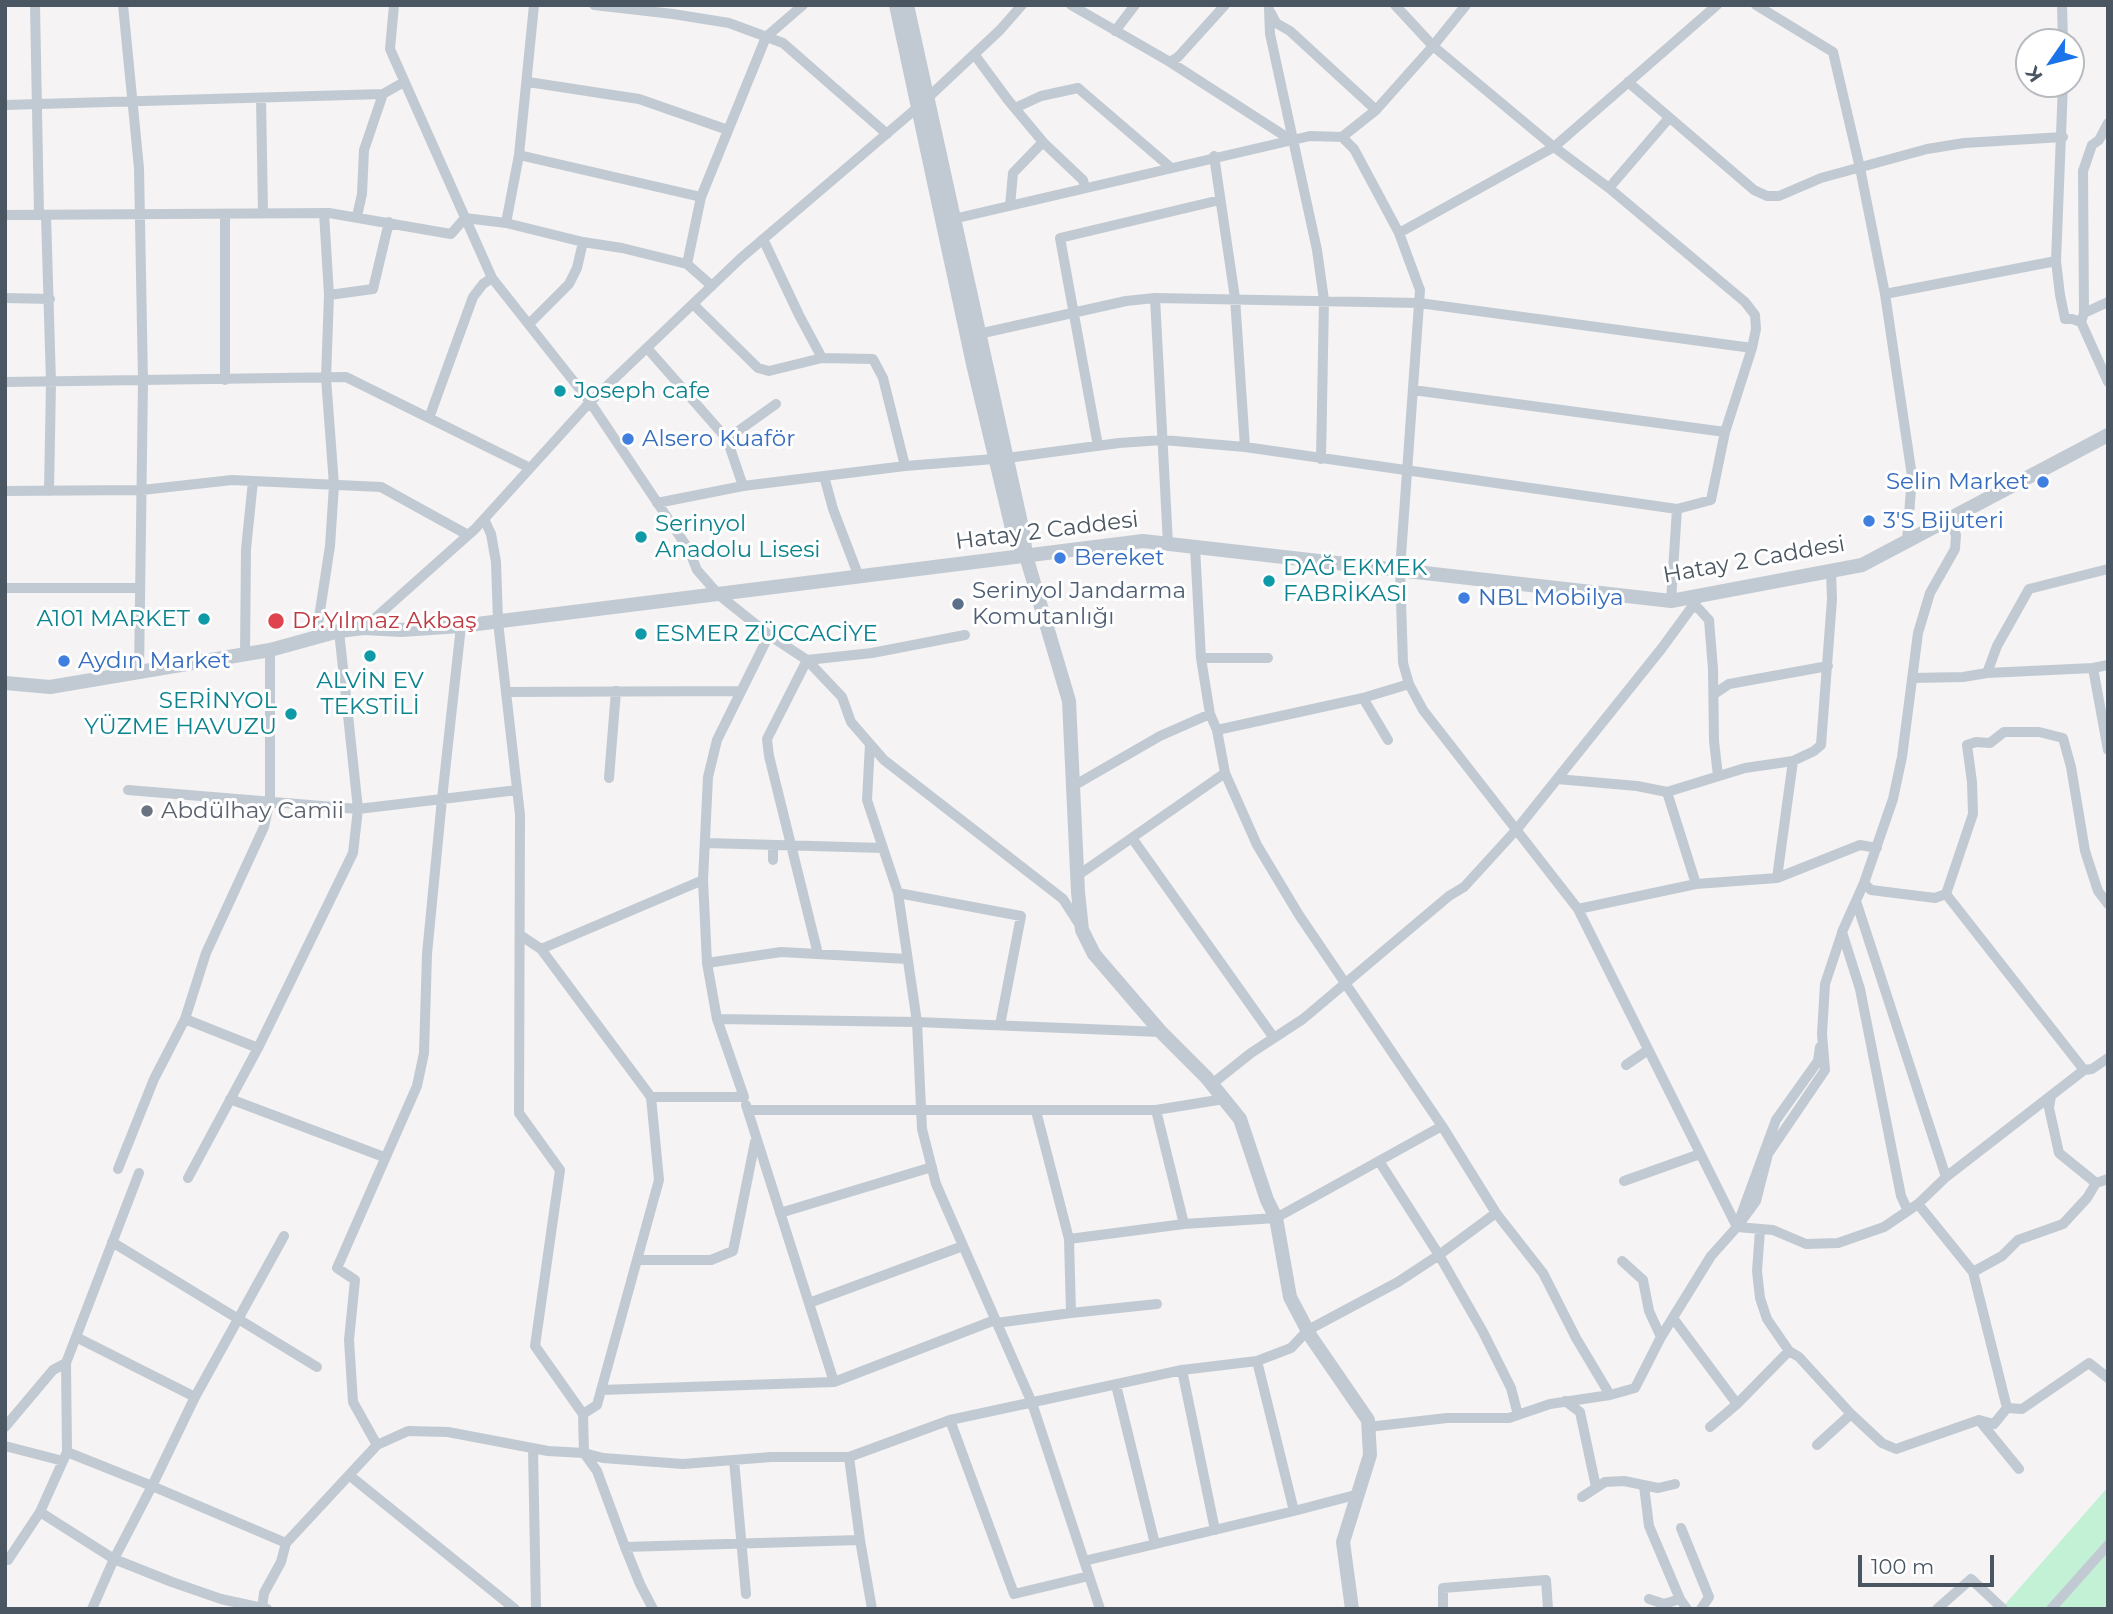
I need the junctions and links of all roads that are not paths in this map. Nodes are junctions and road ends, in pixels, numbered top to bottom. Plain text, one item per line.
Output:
1 (35, 5) edge
2 (123, 5) edge
3 (394, 5) edge
4 (534, 5) edge
5 (594, 5) edge
6 (803, 5) edge
7 (896, 5) edge
8 (907, 5) edge
9 (1022, 5) edge
10 (1071, 5) edge
11 (1135, 5) edge
12 (1225, 5) edge
13 (1395, 5) edge
14 (1466, 5) edge
15 (1717, 5) edge
16 (1756, 5) edge
17 (2062, 5) edge
18 (1269, 7) edge
19 (2063, 28) edge
20 (1115, 31) junction
21 (766, 37) junction
22 (1433, 46) junction
23 (974, 54) junction
24 (1170, 62) junction
25 (404, 82) junction
26 (528, 82) junction
27 (1629, 82) junction
28 (383, 94) junction
29 (261, 98) junction
30 (2063, 98) edge
31 (132, 102) junction
32 (922, 102) junction
33 (39, 104) junction
34 (5, 105) edge
35 (1015, 108) junction
36 (1376, 110) junction
37 (1669, 118) junction
38 (2108, 123) edge
39 (728, 130) junction
40 (887, 134) junction
41 (2063, 136) junction
42 (1342, 137) junction
43 (1291, 140) junction
44 (1044, 142) junction
45 (1554, 146) junction
46 (519, 155) junction
47 (1214, 156) junction
48 (1170, 167) junction
49 (1860, 169) junction
50 (1086, 187) junction
51 (1609, 188) junction
52 (701, 197) junction
53 (1220, 200) junction
54 (1010, 206) junction
55 (324, 213) junction
56 (225, 214) junction
57 (263, 214) junction
58 (5, 215) edge
59 (42, 215) junction
60 (140, 215) junction
61 (358, 216) junction
62 (465, 218) junction
63 (948, 220) junction
64 (389, 222) junction
65 (506, 223) junction
66 (1399, 233) junction
67 (763, 239) junction
68 (583, 242) junction
69 (2056, 261) junction
70 (687, 264) junction
71 (492, 278) junction
72 (712, 286) junction
73 (1885, 294) junction
74 (329, 295) junction
75 (5, 298) edge
76 (1155, 298) junction
77 (1235, 298) junction
78 (50, 299) junction
79 (1324, 300) junction
80 (2108, 302) edge
81 (1419, 303) junction
82 (693, 304) junction
83 (1073, 313) junction
84 (2082, 318) junction
85 (529, 324) junction
86 (973, 335) junction
87 (647, 348) junction
88 (1752, 348) junction
89 (822, 358) junction
90 (326, 378) junction
91 (225, 380) junction
92 (143, 381) junction
93 (5, 382) edge
94 (2108, 382) edge
95 (51, 383) junction
96 (1413, 390) junction
97 (590, 402) junction
98 (775, 404) dead end
99 (429, 418) junction
100 (1725, 432) junction
101 (2108, 435) edge
102 (727, 439) junction
103 (1163, 440) junction
104 (1098, 446) junction
105 (1245, 447) junction
106 (1001, 458) junction
107 (1321, 459) junction
108 (905, 466) junction
109 (530, 468) junction
110 (1408, 472) junction
111 (824, 476) junction
112 (253, 481) junction
113 (334, 485) junction
114 (743, 486) junction
115 (142, 490) junction
116 (5, 491) edge
117 (49, 491) junction
118 (657, 503) junction
119 (1677, 509) junction
120 (484, 519) junction
121 (1949, 519) junction
122 (468, 535) junction
123 (1908, 541) junction
124 (1168, 544) junction
125 (1195, 547) junction
126 (1026, 556) junction
127 (2108, 569) edge
128 (1400, 570) junction
129 (1831, 571) junction
130 (859, 577) junction
131 (5, 588) edge
132 (140, 588) junction
133 (719, 595) junction
134 (1671, 601) junction
135 (1696, 601) junction
136 (498, 622) junction
137 (461, 626) junction
138 (364, 628) junction
139 (339, 631) junction
140 (769, 635) junction
141 (965, 635) dead end
142 (316, 637) junction
143 (270, 650) junction
144 (245, 654) junction
145 (1201, 658) junction
146 (1268, 658) dead end
147 (807, 660) junction
148 (2108, 665) edge
149 (1828, 666) junction
150 (2093, 668) junction
151 (139, 672) junction
152 (1987, 673) junction
153 (1912, 678) junction
154 (5, 683) edge
155 (1409, 684) junction
156 (616, 691) junction
157 (741, 691) junction
158 (506, 692) junction
159 (1714, 694) junction
160 (1363, 698) junction
161 (1210, 714) junction
162 (1217, 730) junction
163 (1388, 740) dead end
164 (870, 744) junction
165 (2108, 750) edge
166 (1793, 761) junction
167 (1225, 774) junction
168 (1718, 776) junction
169 (609, 778) dead end
170 (1557, 779) junction
171 (1074, 785) junction
172 (128, 790) dead end
173 (517, 790) junction
174 (1667, 792) junction
175 (442, 799) junction
176 (270, 800) junction
177 (358, 809) junction
178 (1517, 829) junction
179 (1132, 838) junction
180 (706, 843) junction
181 (773, 845) junction
182 (792, 846) junction
183 (883, 848) junction
184 (1877, 848) junction
185 (773, 860) dead end
186 (1077, 876) junction
187 (1777, 878) junction
188 (703, 880) junction
189 (1864, 883) junction
190 (1696, 884) junction
191 (898, 893) junction
192 (1946, 894) junction
193 (1856, 901) junction
194 (2108, 904) edge
195 (1578, 909) junction
196 (1082, 930) junction
197 (1842, 932) junction
198 (520, 934) junction
199 (541, 949) junction
200 (818, 954) junction
201 (907, 958) junction
202 (707, 963) junction
203 (1346, 983) junction
204 (186, 1019) junction
205 (717, 1019) junction
206 (917, 1022) junction
207 (1000, 1025) junction
208 (1161, 1031) junction
209 (1274, 1038) junction
210 (258, 1048) junction
211 (1648, 1050) junction
212 (2108, 1058) edge
213 (1626, 1065) dead end
214 (2084, 1070) junction
215 (1212, 1084) junction
216 (2051, 1096) junction
217 (651, 1097) junction
218 (744, 1097) junction
219 (1224, 1098) junction
220 (230, 1099) junction
221 (748, 1110) junction
222 (1156, 1110) junction
223 (922, 1111) junction
224 (1036, 1111) junction
225 (1442, 1126) junction
226 (756, 1139) junction
227 (1700, 1154) junction
228 (383, 1157) junction
229 (1379, 1161) junction
230 (932, 1167) junction
231 (118, 1170) dead end
232 (139, 1173) dead end
233 (1947, 1177) junction
234 (188, 1178) dead end
235 (2108, 1179) edge
236 (1624, 1181) dead end
237 (2096, 1183) junction
238 (1917, 1204) junction
239 (1908, 1211) junction
240 (780, 1213) junction
241 (1496, 1213) junction
242 (1276, 1218) junction
243 (1184, 1224) junction
244 (1737, 1227) junction
245 (1760, 1230) junction
246 (284, 1236) dead end
247 (1069, 1239) junction
248 (112, 1242) junction
249 (963, 1246) junction
250 (1439, 1255) junction
251 (638, 1260) junction
252 (1622, 1261) dead end
253 (1973, 1272) junction
254 (809, 1303) junction
255 (1157, 1304) dead end
256 (1071, 1313) junction
257 (237, 1318) junction
258 (1673, 1318) junction
259 (996, 1322) junction
260 (1308, 1330) junction
261 (76, 1337) junction
262 (1661, 1337) junction
263 (1789, 1351) junction
264 (1257, 1361) junction
265 (66, 1363) junction
266 (317, 1367) dead end
267 (1182, 1370) junction
268 (2108, 1378) edge
269 (834, 1382) junction
270 (1116, 1385) junction
271 (601, 1390) junction
272 (1611, 1395) junction
273 (195, 1397) junction
274 (1564, 1401) junction
275 (1032, 1403) junction
276 (1738, 1404) junction
277 (2007, 1408) junction
278 (583, 1414) junction
279 (1851, 1414) junction
280 (1518, 1415) junction
281 (950, 1420) junction
282 (1979, 1420) junction
283 (5, 1427) edge
284 (1368, 1427) junction
285 (1710, 1427) dead end
286 (377, 1445) junction
287 (1817, 1445) dead end
288 (5, 1446) edge
289 (533, 1448) junction
290 (584, 1453) junction
291 (65, 1456) junction
292 (849, 1457) junction
293 (734, 1460) junction
294 (2019, 1469) dead end
295 (349, 1475) junction
296 (1675, 1484) dead end
297 (152, 1486) junction
298 (1644, 1486) junction
299 (1596, 1487) junction
300 (1359, 1494) junction
301 (1581, 1497) dead end
302 (1294, 1511) junction
303 (40, 1512) junction
304 (1681, 1528) dead end
305 (1215, 1530) junction
306 (860, 1540) junction
307 (286, 1543) junction
308 (741, 1544) junction
309 (1155, 1544) junction
310 (2108, 1545) edge
311 (625, 1547) junction
312 (114, 1559) junction
313 (8, 1560) dead end
314 (1084, 1561) junction
315 (1089, 1576) junction
316 (746, 1594) dead end
317 (1649, 1599) dead end
318 (1683, 1604) edge
319 (264, 1608) edge
320 (92, 1609) edge
321 (515, 1609) edge
322 (537, 1609) edge
323 (653, 1609) edge
324 (872, 1609) edge
325 (1100, 1609) edge
326 (1352, 1609) edge
327 (1443, 1609) edge
328 (1548, 1609) edge
329 (1701, 1609) edge
330 (1937, 1609) edge
331 (2003, 1609) edge
332 (2051, 1609) edge

1 - 33 street
2 - 31 street
3 - 25 street
4 - 26 street
5 - 21 street
6 - 21 street
7 - 32 street
8 - 32 street
9 - 23 street
10 - 20 street
11 - 20 street
12 - 24 street
13 - 22 street
14 - 22 street
15 - 27 street
16 - 49 street
17 - 19 street
18 - 36 street
18 - 43 street
20 - 24 street
21 - 39 street
21 - 40 street
22 - 36 street
22 - 45 street
23 - 32 street
23 - 35 street
24 - 43 street
25 - 28 street
25 - 62 street
26 - 39 street
26 - 46 street
27 - 37 street
27 - 45 street
28 - 29 street
28 - 61 street
29 - 31 street
29 - 57 street
30 - 41 street
31 - 33 street
31 - 60 street
32 - 40 street
32 - 63 street
33 - 34 street
33 - 59 street
35 - 44 street
35 - 48 street
36 - 42 street
37 - 49 street
37 - 51 street
38 - 84 street
39 - 52 street
40 - 67 street
41 - 49 street
41 - 69 street
42 - 43 street
42 - 66 street
43 - 47 street
43 - 79 street
44 - 50 street
44 - 54 street
45 - 51 street
45 - 66 street
46 - 52 street
46 - 65 street
47 - 48 street
47 - 53 street
48 - 50 street
49 - 73 street
50 - 54 street
51 - 88 street
52 - 70 street
53 - 77 street
53 - 83 street
54 - 63 street
55 - 57 street
55 - 61 street
55 - 74 street
56 - 57 street
56 - 60 street
56 - 91 street
58 - 59 street
59 - 60 street
59 - 78 street
60 - 92 street
61 - 64 street
62 - 64 street
62 - 65 street
62 - 71 street
63 - 86 street
64 - 74 street
65 - 68 street
66 - 81 street
67 - 72 street
67 - 89 street
68 - 70 street
68 - 85 street
69 - 73 street
69 - 84 street
70 - 72 street
71 - 85 street
71 - 99 street
72 - 82 street
73 - 123 street
74 - 90 street
75 - 78 street
76 - 77 street
76 - 83 street
76 - 103 street
77 - 79 street
77 - 105 street
78 - 95 street
79 - 81 street
79 - 107 street
80 - 84 street
81 - 88 street
81 - 96 street
82 - 87 street
82 - 89 street
83 - 86 street
83 - 104 street
84 - 94 street
85 - 97 street
86 - 106 street
87 - 97 street
87 - 102 street
88 - 100 street
89 - 108 street
90 - 91 street
90 - 99 street
90 - 113 street
91 - 92 street
92 - 95 street
92 - 115 street
93 - 95 street
95 - 117 street
96 - 100 street
96 - 110 street
97 - 109 street
97 - 118 street
98 - 102 street
99 - 109 street
100 - 119 street
101 - 121 street, Hatay 2 Caddesi
102 - 114 street
103 - 104 street
103 - 105 street
103 - 124 street
104 - 106 street
105 - 107 street
106 - 108 street
106 - 126 street
107 - 110 street
108 - 111 street
109 - 120 street
110 - 119 street
110 - 128 street
111 - 114 street
111 - 130 street
112 - 113 street
112 - 115 street
112 - 144 street
113 - 122 street
113 - 142 street
114 - 118 street
115 - 117 street
115 - 132 street
116 - 117 street
118 - 133 street
119 - 134 street
120 - 122 street
120 - 136 street
121 - 123 street, Hatay 2 Caddesi
121 - 153 street
122 - 138 street
123 - 129 street, Hatay 2 Caddesi
124 - 125 street, Hatay 2 Caddesi
124 - 126 street, Hatay 2 Caddesi
125 - 128 street, Hatay 2 Caddesi
125 - 145 street
126 - 130 street, Hatay 2 Caddesi
126 - 171 street
127 - 152 street
128 - 134 street, Hatay 2 Caddesi
128 - 155 street
129 - 135 street, Hatay 2 Caddesi
129 - 149 street
130 - 133 street, Hatay 2 Caddesi
131 - 132 street
132 - 151 street
133 - 136 street, Hatay 2 Caddesi
133 - 140 street
134 - 135 street, Hatay 2 Caddesi
135 - 159 street
135 - 170 street
136 - 137 street, Hatay 2 Caddesi
136 - 158 street
137 - 138 street, Hatay 2 Caddesi
137 - 175 street
138 - 139 street, Hatay 2 Caddesi
139 - 142 street, Hatay 2 Caddesi
139 - 177 street
140 - 147 street
140 - 157 street
141 - 147 street
142 - 143 street, Hatay 2 Caddesi
143 - 144 street, Hatay 2 Caddesi
143 - 176 street
144 - 151 street, Hatay 2 Caddesi
145 - 146 street
145 - 161 street
147 - 164 street
147 - 182 street
148 - 150 street
149 - 159 street
149 - 166 street
150 - 152 street
150 - 165 street
151 - 154 street, Hatay 2 Caddesi
152 - 153 street
153 - 184 street
155 - 160 street
155 - 178 street
156 - 157 street
156 - 158 street
156 - 169 street
157 - 180 street
158 - 173 street
159 - 168 street
160 - 162 street
160 - 163 street
161 - 162 street
161 - 171 street
162 - 167 street
164 - 183 street
164 - 196 street
166 - 168 street
166 - 187 street
167 - 179 street
167 - 203 street
168 - 174 street
170 - 174 street
170 - 178 street
171 - 186 street
172 - 176 street
173 - 175 street
173 - 198 street
174 - 190 street
175 - 177 street
175 - 228 street
176 - 177 street
176 - 204 street
177 - 210 street
178 - 195 street
178 - 203 street
179 - 186 street
179 - 209 street
180 - 181 street
180 - 188 street
181 - 182 street
181 - 185 street
182 - 183 street
182 - 200 street
183 - 191 street
184 - 187 street
184 - 189 street
186 - 196 street
187 - 190 street
188 - 199 street
188 - 202 street
189 - 192 street
189 - 193 street
190 - 195 street
191 - 201 street
191 - 207 street
192 - 194 street
192 - 214 street
193 - 197 street
193 - 233 street
195 - 211 street
196 - 208 street
197 - 239 street
197 - 244 street
198 - 199 street
198 - 278 street
199 - 217 street
200 - 201 street
200 - 202 street
201 - 206 street
202 - 205 street
203 - 209 street
203 - 225 street
204 - 210 street
204 - 231 street
205 - 206 street
205 - 218 street
206 - 207 street
206 - 223 street
207 - 208 street
208 - 215 street
209 - 215 street
210 - 220 street
211 - 213 street
211 - 227 street
212 - 214 street
214 - 216 street
215 - 219 street
216 - 233 street
216 - 237 street
217 - 218 street
217 - 251 street
218 - 221 street
219 - 222 street
219 - 242 street
220 - 228 street
220 - 234 street
221 - 223 street
221 - 226 street
222 - 224 street
222 - 243 street
223 - 224 street
223 - 230 street
224 - 247 street
225 - 229 street
225 - 241 street
226 - 240 street
226 - 251 street
227 - 236 street
227 - 244 street
228 - 286 street
229 - 242 street
229 - 250 street
230 - 240 street
230 - 249 street
232 - 248 street
233 - 238 street
235 - 237 street
237 - 253 street
238 - 239 street
238 - 253 street
239 - 245 street
240 - 254 street
241 - 250 street
241 - 272 street
242 - 243 street
242 - 260 street
243 - 247 street
244 - 245 street
244 - 258 street
245 - 263 street
246 - 257 street
247 - 256 street
248 - 257 street
248 - 261 street
249 - 254 street
249 - 259 street
250 - 260 street
250 - 280 street
251 - 271 street
252 - 262 street
253 - 277 street
254 - 269 street
255 - 256 street
256 - 259 street
257 - 266 street
257 - 273 street
258 - 262 street
258 - 276 street
259 - 269 street
259 - 275 street
260 - 264 street
260 - 284 street
261 - 265 street
261 - 273 street
262 - 272 street
263 - 276 street
263 - 279 street
264 - 267 street
264 - 302 street
265 - 283 street
265 - 291 street
267 - 270 street
267 - 305 street
268 - 277 street
269 - 271 street
270 - 275 street
270 - 309 street
271 - 278 street
272 - 274 street
273 - 297 street
274 - 280 street
274 - 299 street
275 - 281 street
275 - 314 street
276 - 285 street
277 - 282 street
278 - 290 street
279 - 282 street
279 - 287 street
280 - 284 street
281 - 292 street
281 - 315 street
282 - 294 street
284 - 300 street
286 - 289 street
286 - 295 street
288 - 291 street
289 - 290 street
289 - 322 street
290 - 293 street
290 - 311 street
291 - 297 street
291 - 303 street
292 - 293 street
292 - 306 street
293 - 308 street
295 - 307 street
295 - 321 street
296 - 298 street
297 - 307 street
297 - 312 street
298 - 299 street
298 - 318 street
299 - 301 street
300 - 302 street
300 - 326 street
302 - 305 street
303 - 312 street
303 - 313 street
304 - 329 street
305 - 309 street
306 - 308 street
306 - 324 street
307 - 319 street
308 - 311 street
308 - 316 street
309 - 314 street
310 - 332 street
311 - 323 street
312 - 319 street
312 - 320 street
314 - 315 street
315 - 325 street
317 - 318 street
327 - 328 street
330 - 331 street

